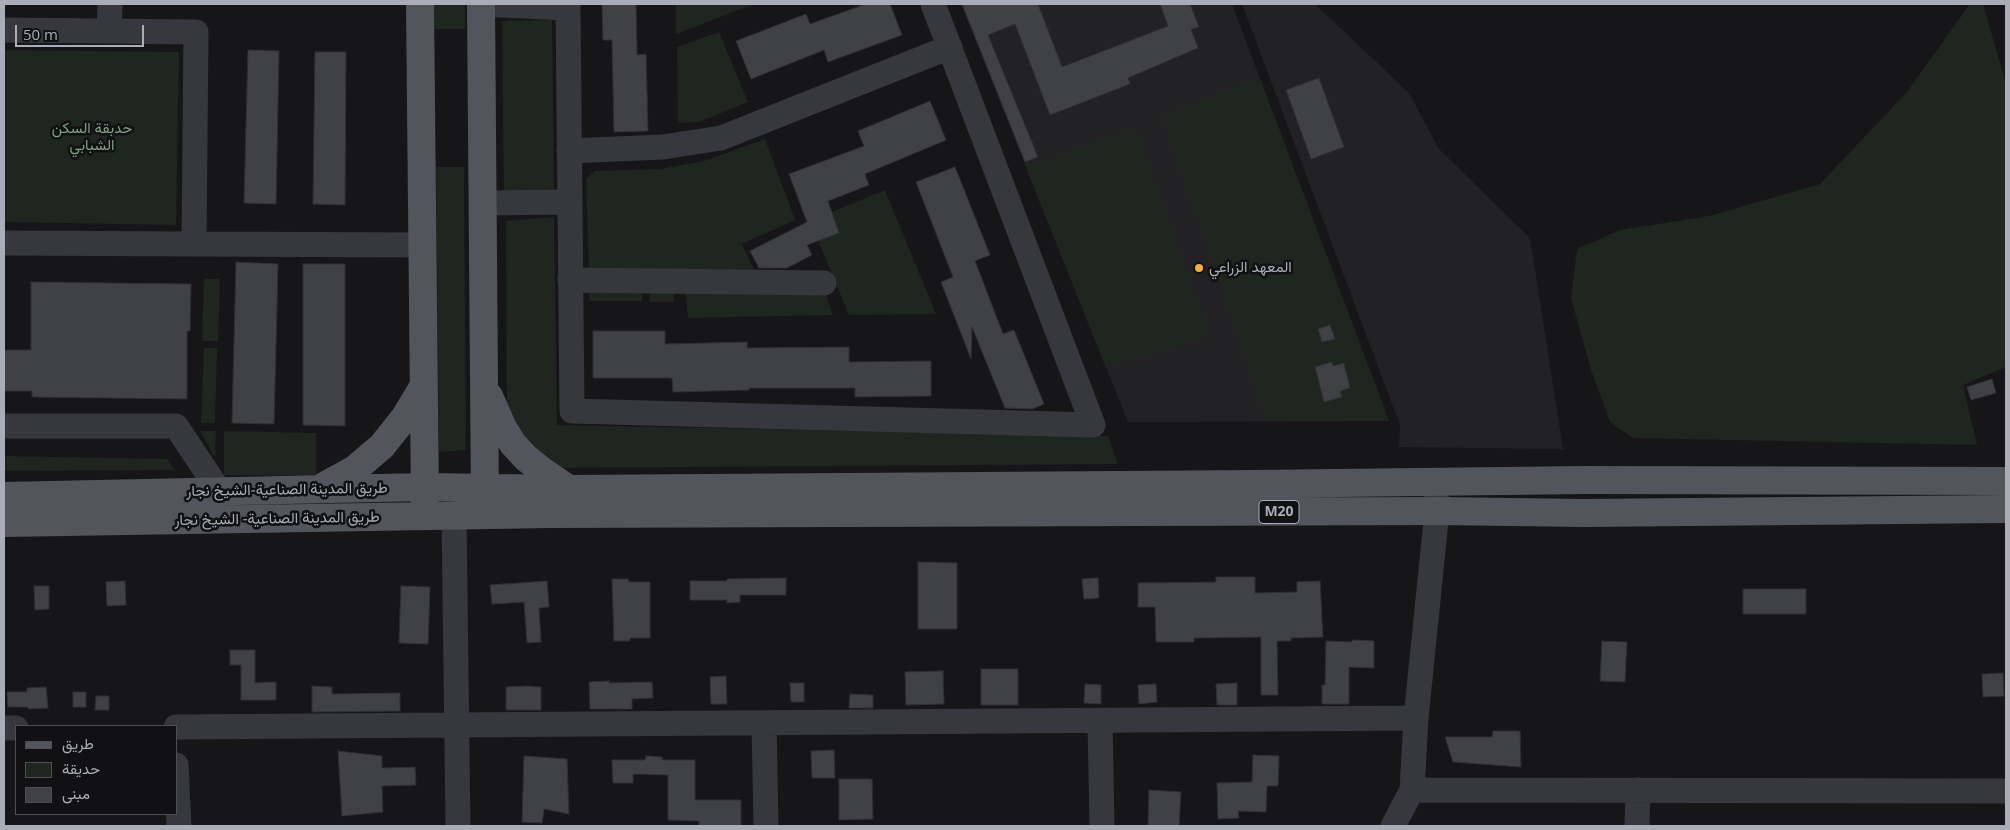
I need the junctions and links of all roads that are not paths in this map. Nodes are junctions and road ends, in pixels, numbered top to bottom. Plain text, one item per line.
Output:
1 (110, 4) edge
2 (420, 4) edge
3 (481, 4) edge
4 (933, 4) edge
5 (568, 6) edge
6 (4, 30) edge
7 (110, 31) junction
8 (950, 47) junction
9 (569, 151) junction
10 (570, 202) junction
11 (482, 203) junction
12 (4, 243) edge
13 (194, 244) junction
14 (422, 245) junction
15 (570, 280) junction
16 (824, 282) dead end
17 (484, 386) junction
18 (423, 387) junction
19 (4, 426) edge
20 (2006, 481) edge
21 (1435, 483) junction
22 (425, 487) junction
23 (320, 488) junction
24 (485, 488) junction
25 (569, 488) junction
26 (220, 492) junction
27 (4, 496) edge
28 (2006, 509) edge
29 (1437, 511) junction
30 (454, 516) junction
31 (485, 516) junction
32 (424, 517) junction
33 (4, 523) edge
34 (1416, 718) junction
35 (1100, 720) junction
36 (764, 723) junction
37 (457, 725) junction
38 (178, 727) edge
39 (1412, 790) junction
40 (1638, 790) junction
41 (2006, 791) edge
42 (178, 806) edge
43 (179, 826) edge
44 (458, 826) edge
45 (766, 826) edge
46 (1102, 826) edge
47 (1393, 826) edge
48 (1637, 826) edge

1 - 7 street
2 - 14 main road
3 - 5 street
3 - 11 main road
4 - 8 street
5 - 9 street
6 - 7 street
7 - 13 street
8 - 9 street
8 - 15 street
9 - 10 street
10 - 11 street
10 - 15 street
11 - 17 main road
12 - 13 street
13 - 14 street
14 - 18 main road
15 - 16 street
17 - 24 main road
17 - 25 main road
18 - 22 main road
18 - 23 main road
19 - 26 street
20 - 21 main road, M20
21 - 25 main road, M20
21 - 29 street
22 - 23 main road, طريق المدينة الصناعية-الشيخ نجار
22 - 24 main road, طريق المدينة الصناعية-الشيخ نجار
22 - 32 main road
23 - 26 main road, طريق المدينة الصناعية-الشيخ نجار
24 - 25 main road, طريق المدينة الصناعية-الشيخ نجار
24 - 31 main road
26 - 27 main road, طريق المدينة الصناعية-الشيخ نجار
28 - 29 main road, M20
29 - 31 main road, طريق المدينة الصناعية- الشيخ نجار / M20
29 - 34 street
30 - 31 main road, طريق المدينة الصناعية- الشيخ نجار
30 - 32 main road, طريق المدينة الصناعية- الشيخ نجار
30 - 37 street
32 - 33 main road, طريق المدينة الصناعية- الشيخ نجار
34 - 35 street
34 - 39 street
35 - 36 street
35 - 46 street
36 - 37 street
36 - 45 street
37 - 38 street
37 - 44 street
39 - 40 street
39 - 47 street
40 - 41 street
40 - 48 street
42 - 43 street

